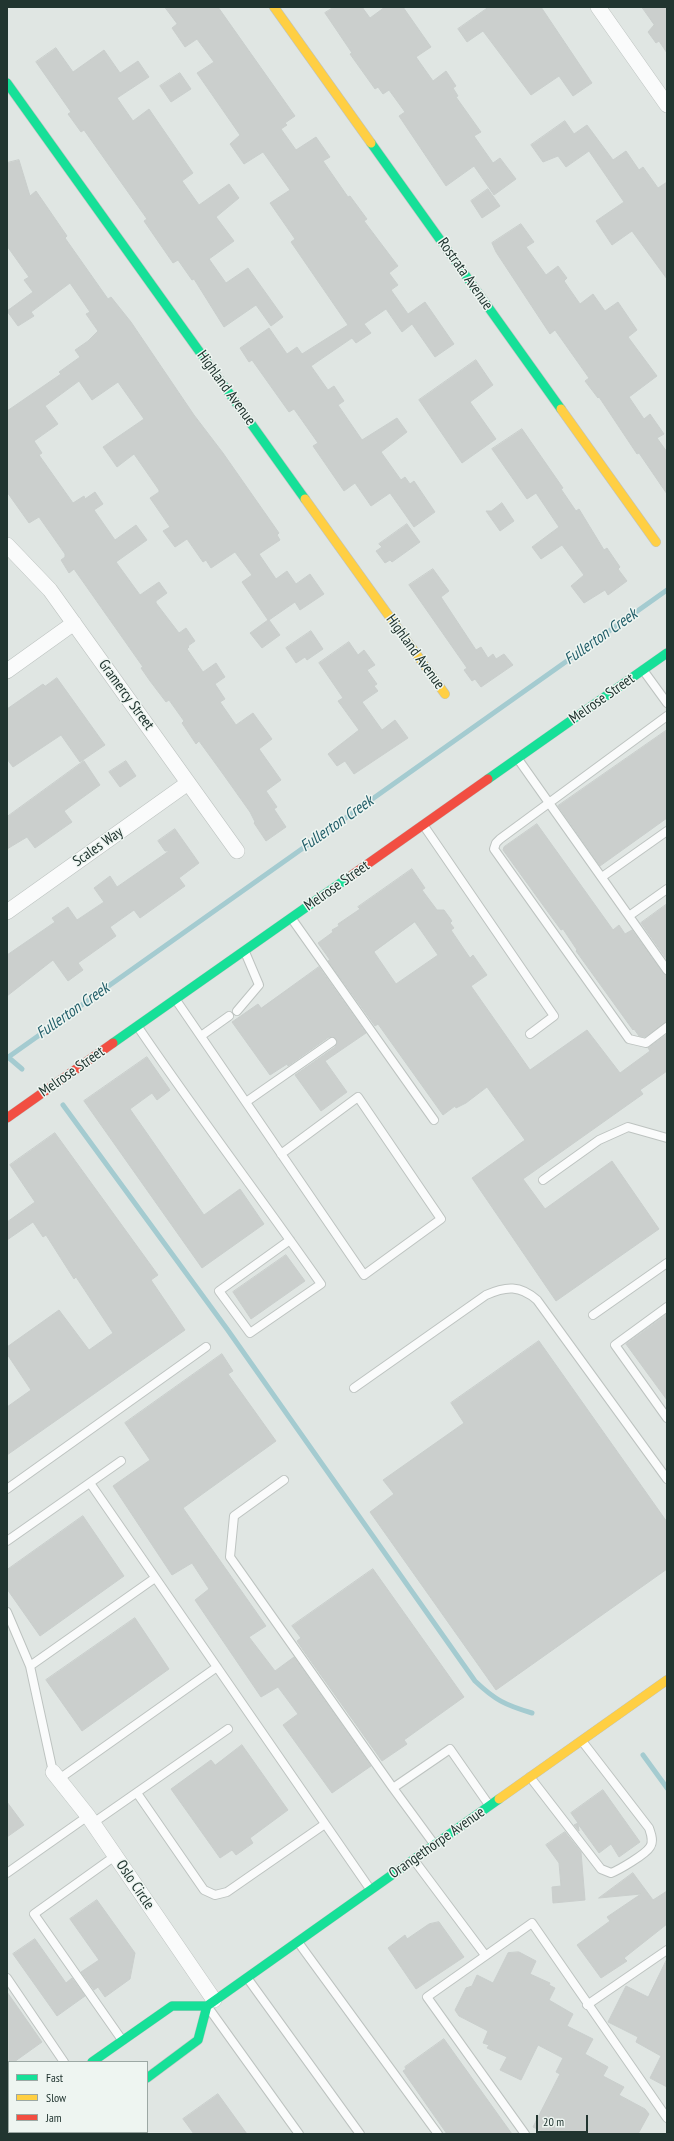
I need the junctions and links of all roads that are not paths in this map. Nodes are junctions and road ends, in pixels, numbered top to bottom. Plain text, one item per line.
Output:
1 (274, 7) edge
2 (598, 7) edge
3 (7, 83) edge
4 (667, 105) edge
5 (656, 542) dead end
6 (7, 545) edge
7 (74, 623) junction
8 (667, 653) edge
9 (643, 670) junction
10 (7, 671) edge
11 (445, 694) dead end
12 (667, 703) edge
13 (667, 716) edge
14 (518, 758) junction
15 (188, 783) junction
16 (549, 803) junction
17 (424, 825) junction
18 (667, 831) edge
19 (237, 851) dead end
20 (602, 878) junction
21 (667, 889) edge
22 (7, 912) edge
23 (629, 916) junction
24 (291, 918) junction
25 (245, 951) junction
26 (667, 970) edge
27 (176, 1000) junction
28 (237, 1011) dead end
29 (229, 1016) dead end
30 (138, 1026) junction
31 (667, 1027) edge
32 (530, 1034) dead end
33 (201, 1036) junction
34 (332, 1042) dead end
35 (246, 1102) junction
36 (7, 1118) edge
37 (434, 1120) dead end
38 (667, 1138) edge
39 (281, 1154) junction
40 (543, 1180) dead end
41 (290, 1240) junction
42 (667, 1263) edge
43 (667, 1307) edge
44 (592, 1315) dead end
45 (206, 1347) dead end
46 (354, 1388) dead end
47 (667, 1418) edge
48 (121, 1461) dead end
49 (667, 1479) edge
50 (284, 1480) dead end
51 (90, 1483) junction
52 (7, 1489) edge
53 (7, 1541) edge
54 (155, 1578) junction
55 (7, 1612) edge
56 (30, 1666) junction
57 (217, 1667) junction
58 (667, 1680) edge
59 (228, 1729) dead end
60 (581, 1740) junction
61 (56, 1776) junction
62 (530, 1777) junction
63 (393, 1788) junction
64 (137, 1792) junction
65 (489, 1806) junction
66 (90, 1820) junction
67 (325, 1824) junction
68 (434, 1845) junction
69 (115, 1856) junction
70 (414, 1859) junction
71 (7, 1874) edge
72 (371, 1889) junction
73 (298, 1941) junction
74 (667, 1950) edge
75 (485, 1955) junction
76 (247, 1977) junction
77 (7, 1978) edge
78 (210, 2003) junction
79 (587, 2005) junction
80 (122, 2040) junction
81 (63, 2061) edge
82 (93, 2061) edge
83 (148, 2077) edge
84 (667, 2118) edge
85 (299, 2134) edge
86 (360, 2134) edge
87 (438, 2134) edge
88 (525, 2134) edge

1 - 5 street, Rostrata Avenue
2 - 4 street
3 - 11 street, Highland Avenue
6 - 7 street, Gramercy Street
7 - 10 street
7 - 15 street, Gramercy Street
8 - 9 street, Melrose Street
9 - 12 lane
9 - 14 street, Melrose Street
13 - 16 lane
14 - 16 lane
14 - 17 street, Melrose Street
15 - 19 street, Gramercy Street
15 - 22 street, Scales Way
16 - 20 lane
16 - 31 lane
17 - 24 street, Melrose Street
17 - 32 lane
18 - 20 lane
20 - 23 lane
21 - 23 lane
23 - 26 lane
24 - 25 street, Melrose Street
24 - 37 lane
25 - 27 street, Melrose Street
25 - 28 lane
27 - 30 street, Melrose Street
27 - 33 lane
29 - 33 lane
30 - 36 street, Melrose Street
30 - 41 lane
33 - 35 lane
34 - 35 lane
35 - 39 lane
38 - 40 lane
39 - 39 lane
41 - 41 lane
42 - 44 lane
43 - 47 lane
45 - 52 lane
46 - 49 lane
48 - 51 lane
50 - 63 lane
51 - 53 lane
51 - 54 lane
54 - 56 lane
54 - 57 lane
55 - 56 lane
56 - 61 lane
57 - 61 lane
57 - 67 lane
58 - 60 street, Orangethorpe Avenue
59 - 64 lane
60 - 62 street, Orangethorpe Avenue
60 - 62 lane
61 - 66 street, Oslo Circle
62 - 65 street, Orangethorpe Avenue
63 - 65 lane
63 - 68 lane
64 - 66 lane
64 - 67 lane
65 - 68 street, Orangethorpe Avenue
66 - 69 street, Oslo Circle
66 - 71 lane
67 - 72 lane
68 - 70 street, Orangethorpe Avenue
69 - 78 street, Oslo Circle
69 - 80 lane
70 - 72 street, Orangethorpe Avenue
70 - 75 lane
72 - 73 street, Orangethorpe Avenue
73 - 76 street, Orangethorpe Avenue
73 - 87 lane
74 - 79 lane
75 - 79 lane
75 - 88 lane
76 - 78 street, Orangethorpe Avenue
76 - 86 lane
77 - 81 lane
78 - 80 street
78 - 83 street
78 - 85 lane
79 - 84 lane
80 - 82 street

